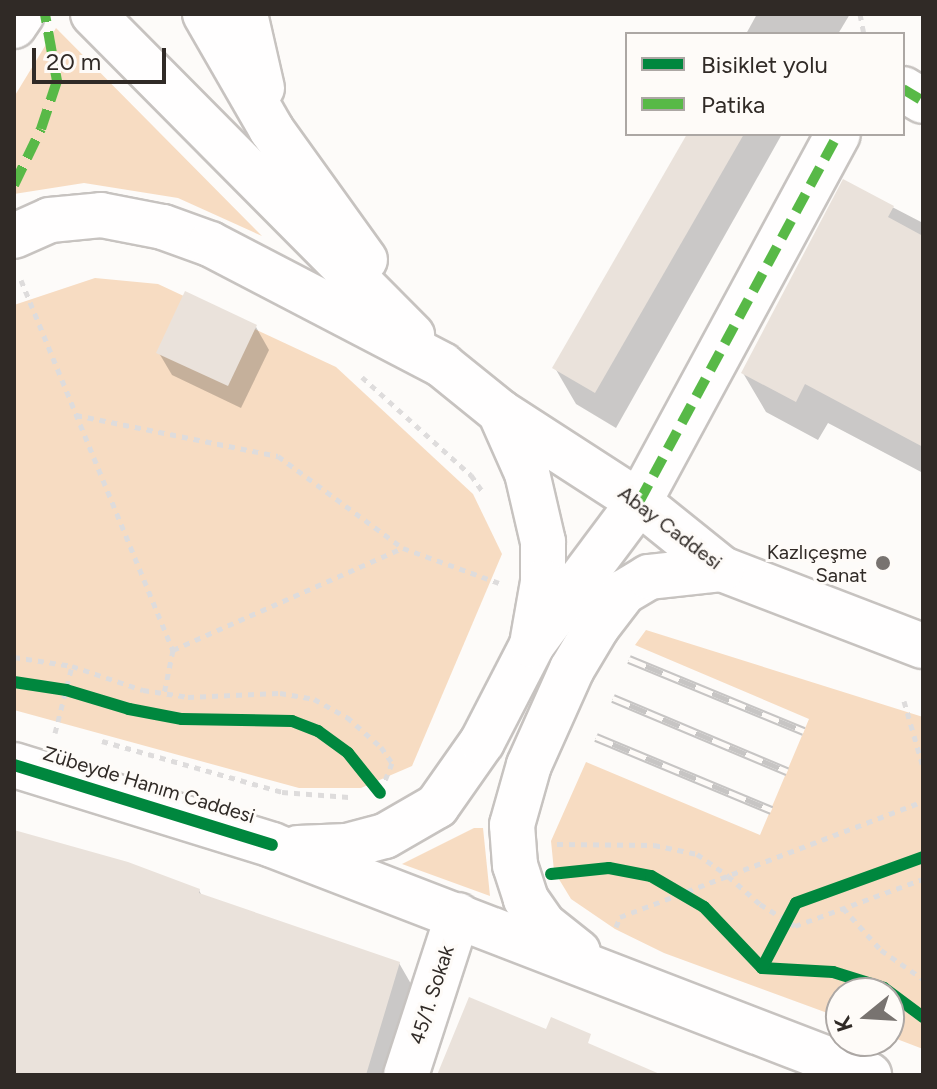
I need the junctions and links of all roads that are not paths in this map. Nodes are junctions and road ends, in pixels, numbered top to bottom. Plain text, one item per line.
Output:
1 (22, 14) edge
2 (93, 14) edge
3 (205, 14) edge
4 (245, 14) edge
5 (14, 26) edge
6 (905, 90) edge
7 (923, 101) edge
8 (271, 129) junction
9 (837, 136) edge
10 (14, 236) edge
11 (442, 365) junction
12 (500, 412) junction
13 (639, 502) junction
14 (722, 569) junction
15 (532, 645) junction
16 (923, 646) edge
17 (30, 769) edge
18 (272, 845) junction
19 (458, 915) junction
20 (599, 968) junction
21 (406, 1075) edge
22 (869, 1075) edge

1 - 5 main road
2 - 11 main road, Abay Caddesi
3 - 8 main road
4 - 8 main road
6 - 7 main road
8 - 11 main road
9 - 13 main road
10 - 11 main road, Abay Caddesi
11 - 12 main road, Abay Caddesi
12 - 13 main road, Abay Caddesi
12 - 15 main road
13 - 14 main road, Abay Caddesi
13 - 15 main road
14 - 16 main road, Abay Caddesi
14 - 20 main road
15 - 18 main road
17 - 18 main road, Zübeyde Hanım Caddesi
18 - 19 main road, Zübeyde Hanım Caddesi
19 - 20 main road, Zübeyde Hanım Caddesi
19 - 21 main road, 45/1. Sokak
20 - 22 main road, Zübeyde Hanım Caddesi

